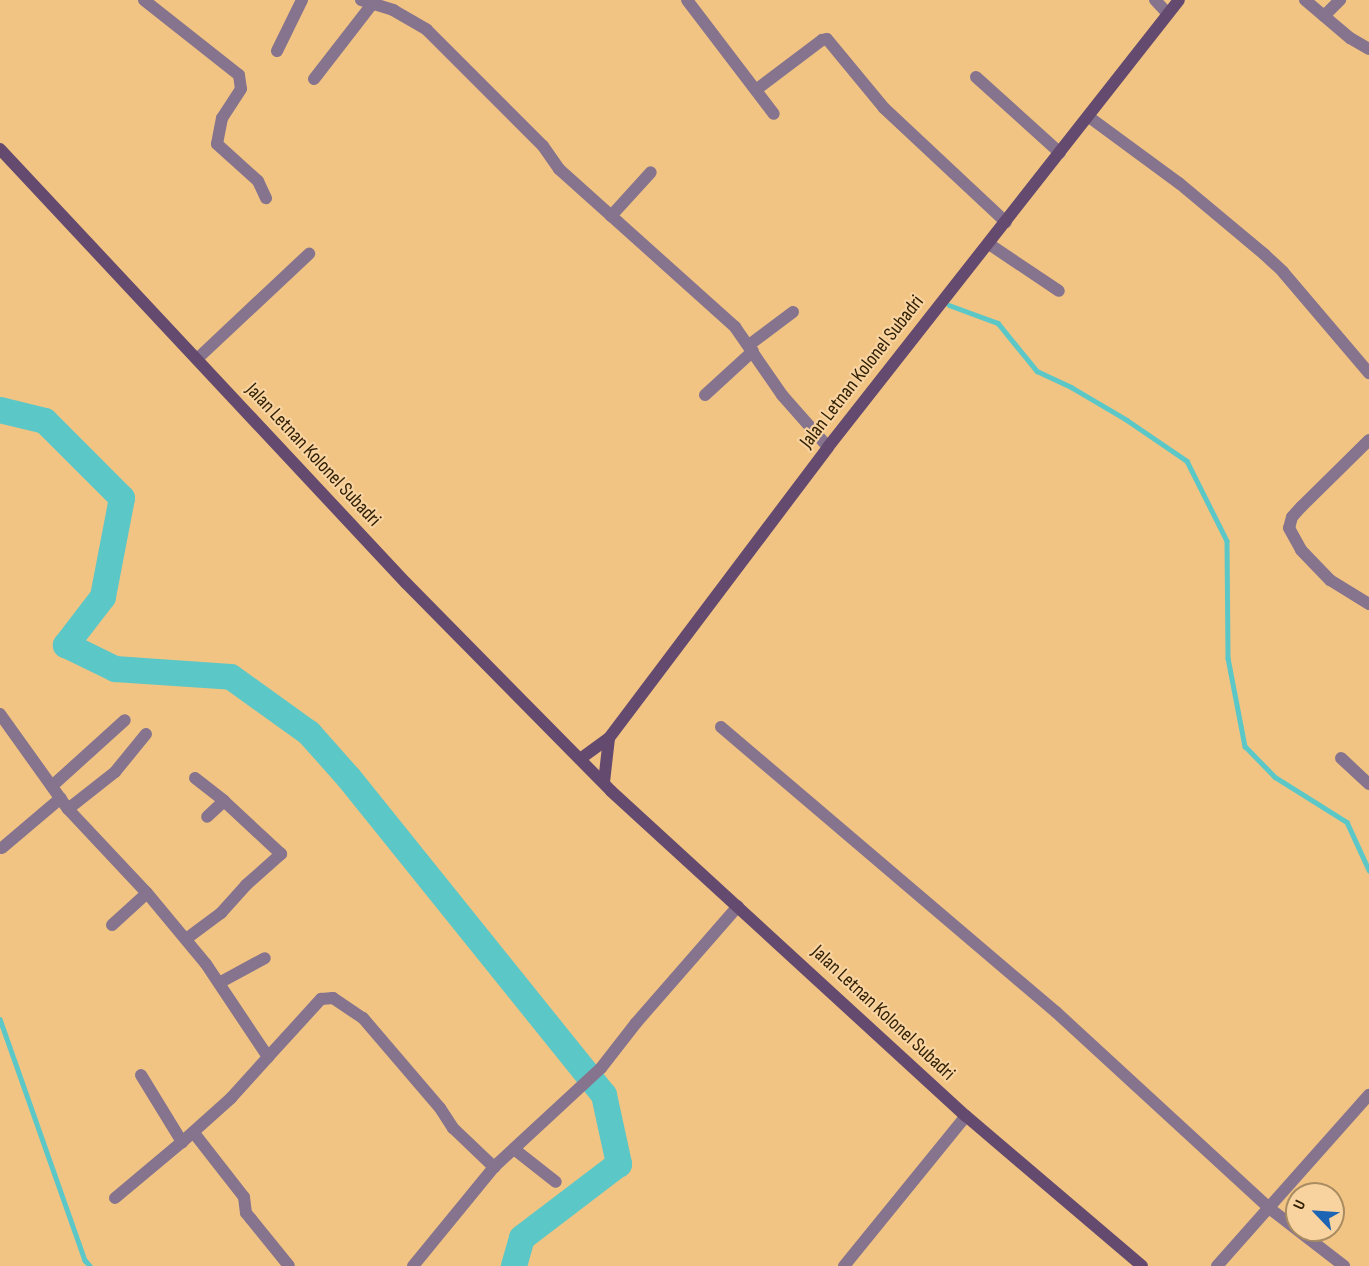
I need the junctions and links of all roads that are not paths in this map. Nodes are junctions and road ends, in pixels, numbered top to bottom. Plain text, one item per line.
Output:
1 (144, 0) edge
2 (302, 0) edge
3 (687, 0) edge
4 (1155, 0) edge
5 (1179, 0) edge
6 (1305, 0) edge
7 (1340, 0) edge
8 (367, 2) edge
9 (1168, 14) junction
10 (1324, 16) junction
11 (1369, 49) edge
12 (277, 51) dead end
13 (976, 77) dead end
14 (314, 79) dead end
15 (757, 89) junction
16 (774, 114) dead end
17 (1089, 117) junction
18 (0, 149) edge
19 (1060, 153) junction
20 (651, 172) dead end
21 (266, 198) dead end
22 (611, 216) junction
23 (1005, 222) junction
24 (989, 244) junction
25 (309, 254) dead end
26 (1059, 291) dead end
27 (793, 312) dead end
28 (751, 348) junction
29 (197, 359) junction
30 (1369, 373) edge
31 (705, 394) dead end
32 (1369, 440) edge
33 (828, 447) junction
34 (1369, 604) edge
35 (0, 714) edge
36 (125, 720) dead end
37 (721, 727) dead end
38 (146, 734) dead end
39 (609, 738) junction
40 (1341, 758) dead end
41 (580, 759) junction
42 (195, 778) dead end
43 (604, 782) junction
44 (1369, 784) edge
45 (52, 786) junction
46 (224, 801) junction
47 (64, 804) junction
48 (207, 817) dead end
49 (2, 848) dead end
50 (147, 893) junction
51 (738, 906) junction
52 (112, 925) dead end
53 (186, 939) junction
54 (265, 958) dead end
55 (219, 983) junction
56 (268, 1056) junction
57 (141, 1075) dead end
58 (1369, 1095) edge
59 (966, 1116) junction
60 (194, 1133) junction
61 (182, 1142) junction
62 (514, 1149) junction
63 (494, 1167) junction
64 (556, 1182) dead end
65 (115, 1198) dead end
66 (1269, 1208) junction
67 (289, 1266) edge
68 (413, 1266) edge
69 (844, 1266) edge
70 (1142, 1266) edge
71 (1217, 1266) edge
72 (1344, 1266) edge

1 - 21 street
2 - 12 street
3 - 15 street
4 - 9 street
5 - 9 main road, Jalan Letnan Kolonel Subadri
6 - 10 street
7 - 10 street
8 - 14 street
8 - 22 street
9 - 17 main road, Jalan Letnan Kolonel Subadri
10 - 11 street
13 - 19 street
15 - 16 street
15 - 23 street
17 - 19 main road, Jalan Letnan Kolonel Subadri
17 - 30 street
18 - 29 main road, Jalan Letnan Kolonel Subadri
19 - 23 main road, Jalan Letnan Kolonel Subadri
20 - 22 street
22 - 28 street
23 - 24 main road, Jalan Letnan Kolonel Subadri
24 - 26 street
24 - 33 main road, Jalan Letnan Kolonel Subadri
25 - 29 street
27 - 28 street
28 - 31 street
28 - 33 street
29 - 41 main road, Jalan Letnan Kolonel Subadri
32 - 34 street
33 - 39 main road, Jalan Letnan Kolonel Subadri
35 - 45 street
36 - 45 street
37 - 66 street
38 - 47 street
39 - 41 main road
39 - 43 main road
40 - 44 street
41 - 43 main road, Jalan Letnan Kolonel Subadri
42 - 46 street
43 - 51 main road, Jalan Letnan Kolonel Subadri
45 - 47 street
46 - 48 street
46 - 53 street
47 - 49 street
47 - 50 street
50 - 52 street
50 - 53 street
51 - 59 main road, Jalan Letnan Kolonel Subadri
51 - 62 street
53 - 55 street
54 - 55 street
55 - 56 street
56 - 60 street
56 - 63 street
57 - 61 street
58 - 66 street
59 - 69 street
59 - 70 main road, Jalan Letnan Kolonel Subadri
60 - 61 street
60 - 67 street
61 - 65 street
62 - 63 street
62 - 64 street
63 - 68 street
66 - 71 street
66 - 72 street

